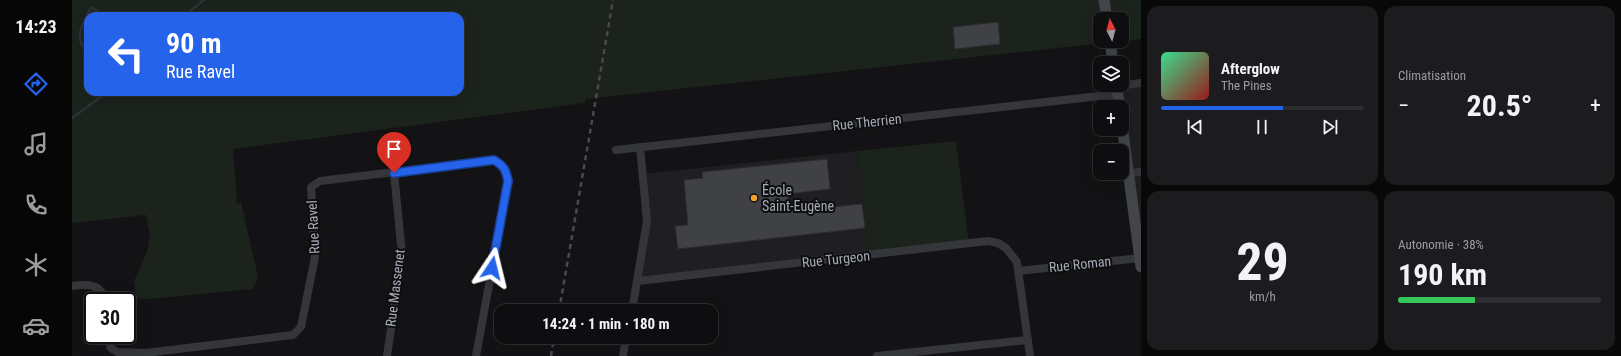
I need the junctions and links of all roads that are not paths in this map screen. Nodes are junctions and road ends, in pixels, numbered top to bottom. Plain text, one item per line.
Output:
1 (1104, 0) edge
2 (1106, 12) edge
3 (1141, 83) edge
4 (1129, 86) edge
5 (1093, 91) edge
6 (640, 147) junction
7 (616, 150) dead end
8 (1141, 172) edge
9 (394, 173) junction
10 (1129, 173) joint
11 (1141, 261) edge
12 (1018, 271) junction
13 (638, 281) junction
14 (72, 286) edge
15 (100, 292) edge
16 (633, 304) edge
17 (1028, 340) junction
18 (110, 344) edge
19 (625, 344) edge
20 (146, 354) edge
21 (386, 356) edge
22 (476, 356) edge
23 (624, 356) edge
24 (877, 356) edge
25 (1030, 356) edge

1 - 2 street
3 - 4 street, Rue Therrien
5 - 6 street, Rue Therrien
6 - 7 street, Rue Therrien
6 - 13 street
8 - 10 street
9 - 20 street, Rue Ravel
9 - 21 street, Rue Massenet
9 - 22 street, Rue Ravel
10 - 11 street
11 - 12 street, Rue Roman
12 - 13 street, Rue Turgeon
12 - 17 street, Rue Turgeon
13 - 16 street
14 - 15 street
17 - 24 street
17 - 25 street, Rue Turgeon
18 - 20 street, Rue Ravel
19 - 23 street

